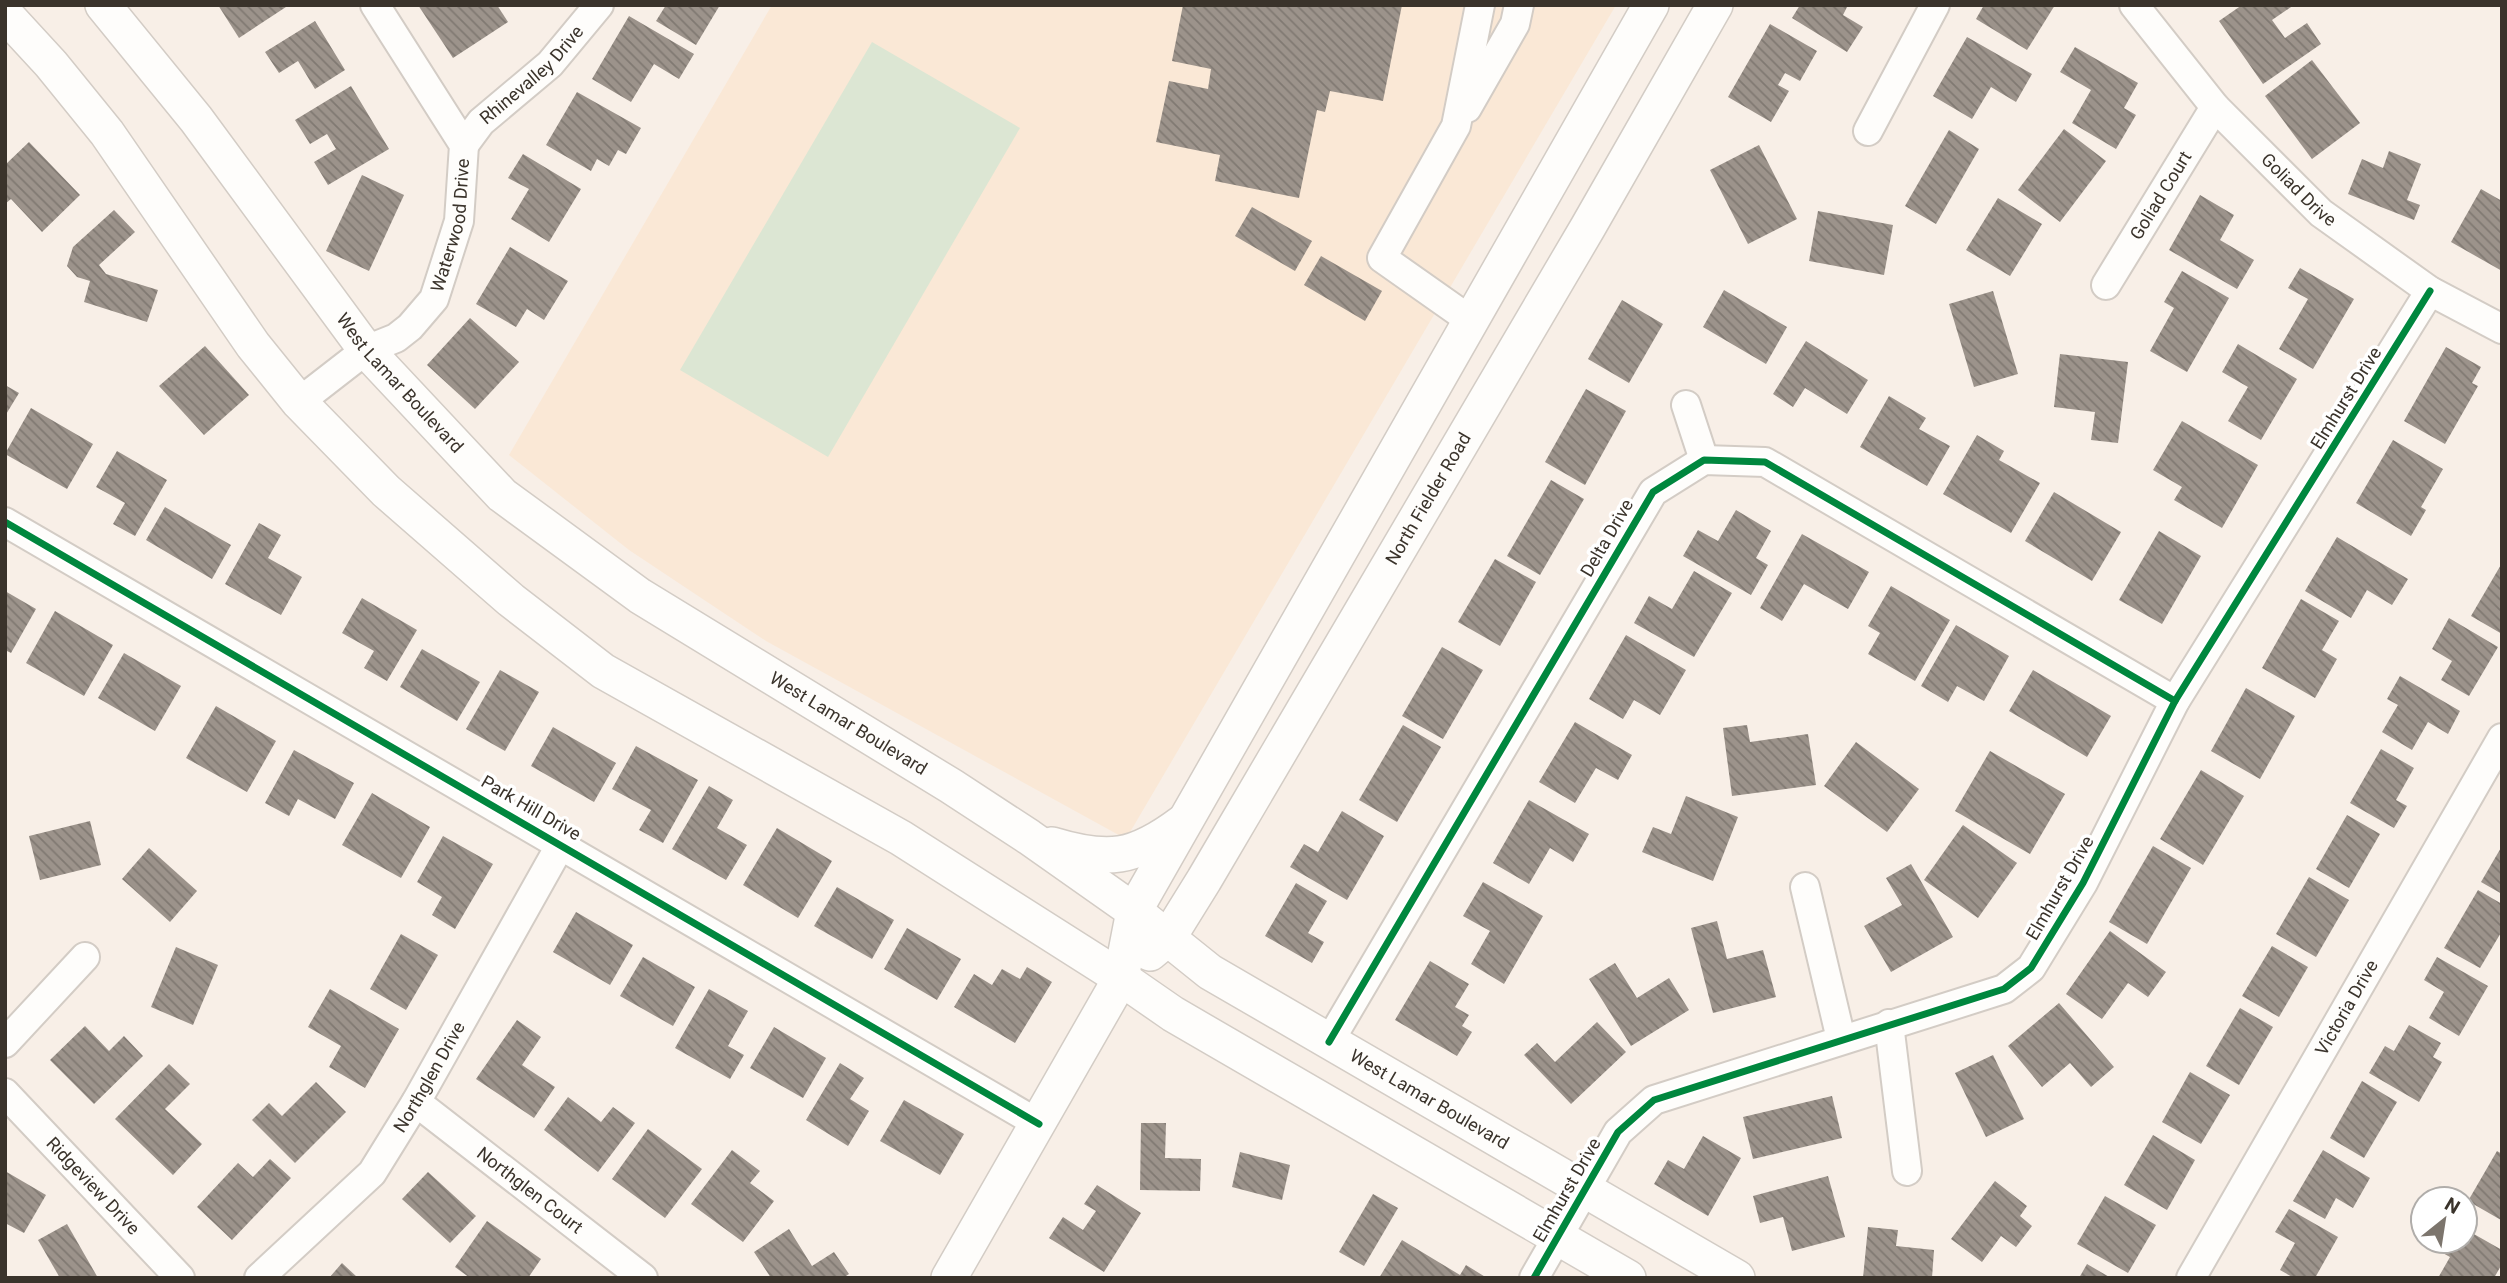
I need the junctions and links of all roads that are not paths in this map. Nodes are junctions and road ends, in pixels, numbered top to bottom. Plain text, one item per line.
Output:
1 (103, 5) edge
2 (375, 5) edge
3 (599, 5) edge
4 (1480, 5) edge
5 (1519, 5) edge
6 (1651, 5) edge
7 (1715, 5) edge
8 (1935, 5) edge
9 (2134, 5) edge
10 (5, 15) edge
11 (2215, 107) junction
12 (1456, 126) junction
13 (1868, 131) dead end
14 (464, 145) junction
15 (2106, 285) dead end
16 (2430, 291) junction
17 (1470, 320) junction
18 (2502, 329) edge
19 (1517, 349) junction
20 (366, 350) junction
21 (299, 402) junction
22 (1686, 405) dead end
23 (1704, 460) junction
24 (5, 523) edge
25 (2175, 701) junction
26 (2502, 738) edge
27 (1184, 821) junction
28 (1029, 838) junction
29 (561, 844) junction
30 (1805, 887) dead end
31 (1133, 911) junction
32 (1168, 938) junction
33 (86, 957) dead end
34 (1121, 978) junction
35 (1889, 1024) junction
36 (1841, 1039) junction
37 (1329, 1042) junction
38 (5, 1043) edge
39 (5, 1093) edge
40 (416, 1102) junction
41 (1039, 1124) junction
42 (1907, 1171) dead end
43 (1586, 1189) junction
44 (1559, 1238) junction
45 (180, 1278) edge
46 (259, 1278) edge
47 (643, 1278) edge
48 (949, 1278) edge
49 (1534, 1278) edge
50 (1628, 1278) edge
51 (1737, 1278) edge
52 (2191, 1278) edge

1 - 20 main road, West Lamar Boulevard
2 - 14 street, Waterwood Drive
3 - 14 street, Rhinevalley Drive
4 - 12 street
5 - 12 street
6 - 17 main road, North Fielder Road
7 - 19 main road, North Fielder Road
8 - 13 street
9 - 11 street, Goliad Drive
10 - 21 main road
11 - 15 street, Goliad Court
11 - 16 street, Goliad Drive
12 - 17 street
14 - 20 street, Waterwood Drive
16 - 18 street, Goliad Drive
16 - 25 street, Elmhurst Drive
17 - 19 main road
17 - 27 main road, North Fielder Road
19 - 32 main road, North Fielder Road
20 - 21 street, Waterwood Drive
20 - 28 main road, West Lamar Boulevard
21 - 34 main road
22 - 23 street
23 - 25 street
23 - 37 street, Delta Drive
24 - 29 street, Park Hill Drive
25 - 35 street, Elmhurst Drive
26 - 52 street, Victoria Drive
27 - 28 main road
27 - 31 main road, North Fielder Road
28 - 31 main road, West Lamar Boulevard
29 - 40 street, Northglen Drive
29 - 41 street, Park Hill Drive
30 - 36 street
31 - 32 main road, West Lamar Boulevard
31 - 34 main road, North Fielder Road
32 - 34 main road, North Fielder Road
32 - 37 main road, West Lamar Boulevard
33 - 38 street
34 - 41 main road, North Fielder Road
34 - 44 main road
35 - 36 street, Elmhurst Drive
35 - 42 street
36 - 43 street, Elmhurst Drive
37 - 43 main road, West Lamar Boulevard
39 - 45 street, Ridgeview Drive
40 - 46 street, Northglen Drive
40 - 47 street, Northglen Court
41 - 48 main road, North Fielder Road
43 - 44 street, Elmhurst Drive
43 - 51 main road, West Lamar Boulevard
44 - 49 street, Elmhurst Drive
44 - 50 main road

